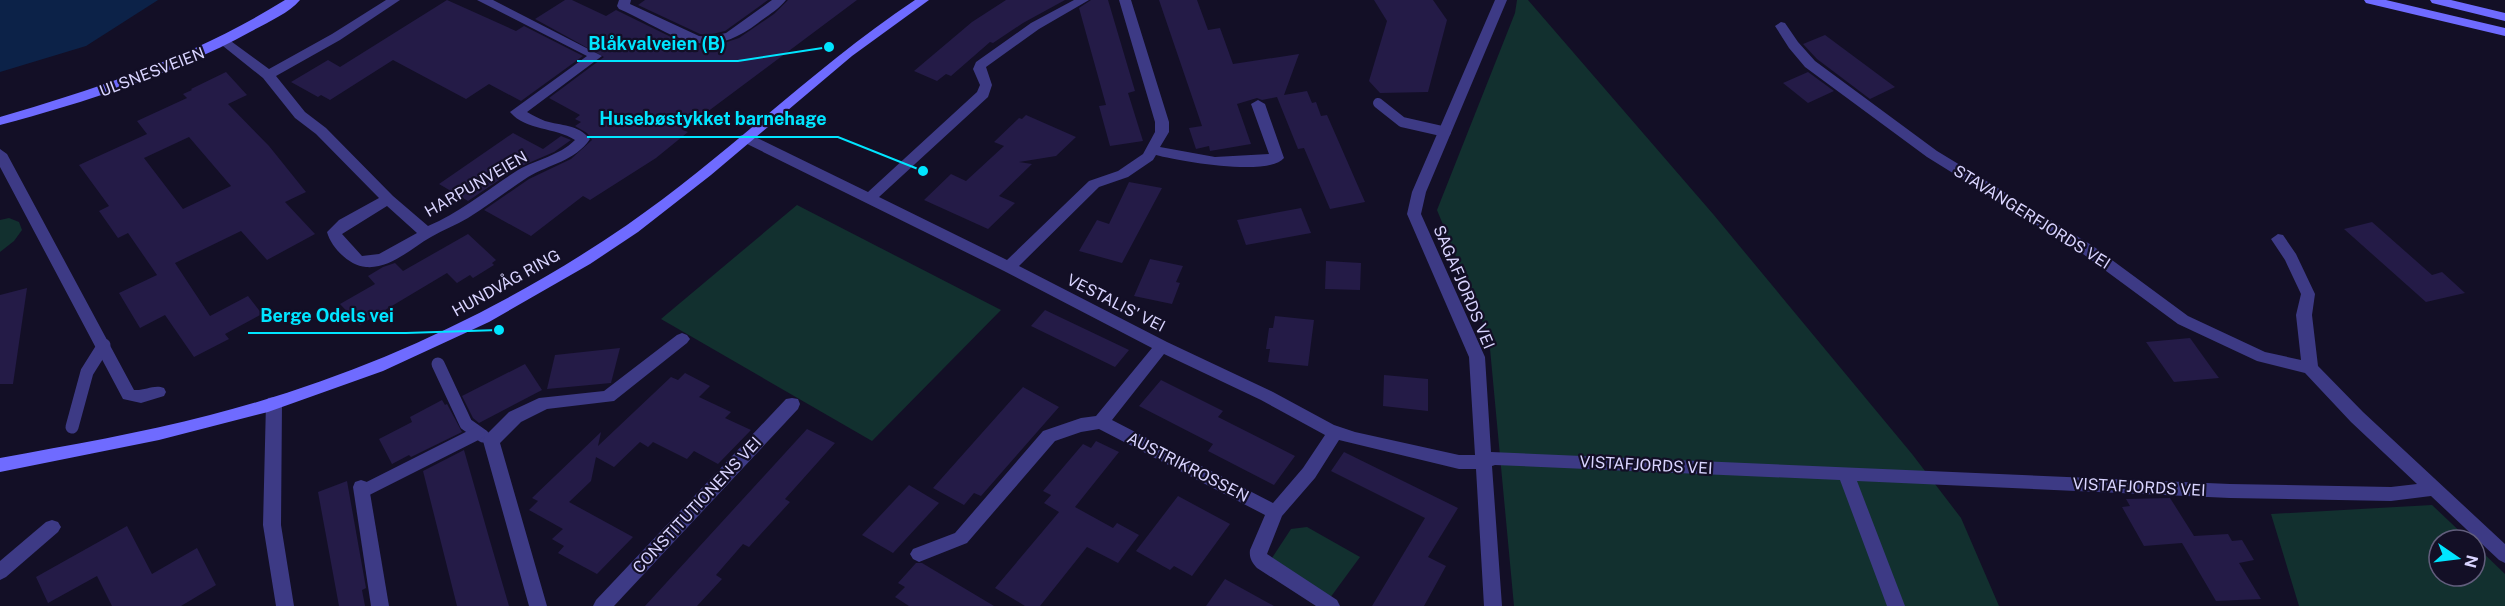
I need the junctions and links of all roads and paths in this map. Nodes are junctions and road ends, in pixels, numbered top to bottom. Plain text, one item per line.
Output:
1 (294, 0) edge
2 (394, 0) edge
3 (483, 0) edge
4 (625, 0) edge
5 (780, 0) edge
6 (924, 0) edge
7 (1083, 0) edge
8 (1125, 0) edge
9 (1500, 0) edge
10 (2370, 0) edge
11 (2436, 0) edge
12 (2505, 17) edge
13 (1781, 26) dead end
14 (2505, 32) edge
15 (224, 42) junction
16 (268, 75) junction
17 (1378, 103) dead end
18 (1258, 104) dead end
19 (0, 121) edge
20 (1446, 132) junction
21 (746, 138) junction
22 (1153, 150) junction
23 (0, 154) edge
24 (870, 198) junction
25 (388, 199) junction
26 (426, 233) junction
27 (2278, 239) dead end
28 (1009, 267) junction
29 (682, 339) dead end
30 (104, 345) junction
31 (1162, 346) junction
32 (438, 364) dead end
33 (2310, 368) junction
34 (158, 392) dead end
35 (274, 403) junction
36 (792, 404) dead end
37 (1101, 422) junction
38 (72, 427) dead end
39 (1335, 433) junction
40 (484, 437) junction
41 (1482, 462) junction
42 (0, 465) edge
43 (1846, 475) junction
44 (362, 489) joint
45 (2432, 489) junction
46 (1275, 513) junction
47 (52, 527) dead end
48 (919, 554) dead end
49 (2505, 555) edge
50 (0, 572) edge
51 (285, 606) edge
52 (380, 606) edge
53 (538, 606) edge
54 (602, 606) edge
55 (1331, 606) edge
56 (1493, 606) edge
57 (1896, 606) edge

1 - 15 main road, ULSNESVEIEN
2 - 16 street
3 - 26 street, HARPUNVEIEN
4 - 5 street
6 - 21 main road, HUNDVÅG RING
7 - 24 street
8 - 22 street
9 - 20 street, SAGAFJORDS VEI
10 - 14 main road
11 - 12 main road
13 - 33 street, STAVANGERFJORDS VEI
15 - 16 street, HARPUNVEIEN
15 - 19 main road, ULSNESVEIEN
16 - 25 street, HARPUNVEIEN
17 - 20 lane
18 - 22 street
20 - 41 street, SAGAFJORDS VEI
21 - 24 street, VESTALIS' VEI
21 - 35 main road, HUNDVÅG RING
22 - 28 street
23 - 30 street
24 - 28 street, VESTALIS' VEI
25 - 26 street, HARPUNVEIEN
25 - 26 street, HARPUNVEIEN
27 - 33 street
28 - 31 street, VESTALIS' VEI
29 - 40 street
30 - 34 street
30 - 38 lane
31 - 37 street
31 - 39 street, VESTALIS' VEI
32 - 40 lane
33 - 45 street
35 - 42 main road, HUNDVÅG RING
35 - 51 street
36 - 54 street, CONSTITUTIONENS VEI
37 - 46 street, AUSTRIKROSSEN
37 - 48 street
39 - 41 street, VESTALIS' VEI
39 - 46 street
40 - 44 lane
40 - 53 street
41 - 43 street, VISTAFJORDS VEI
41 - 56 street, SAGAFJORDS VEI
43 - 45 street, VISTAFJORDS VEI
43 - 57 street
44 - 52 street
45 - 49 street
46 - 55 street
47 - 50 street

